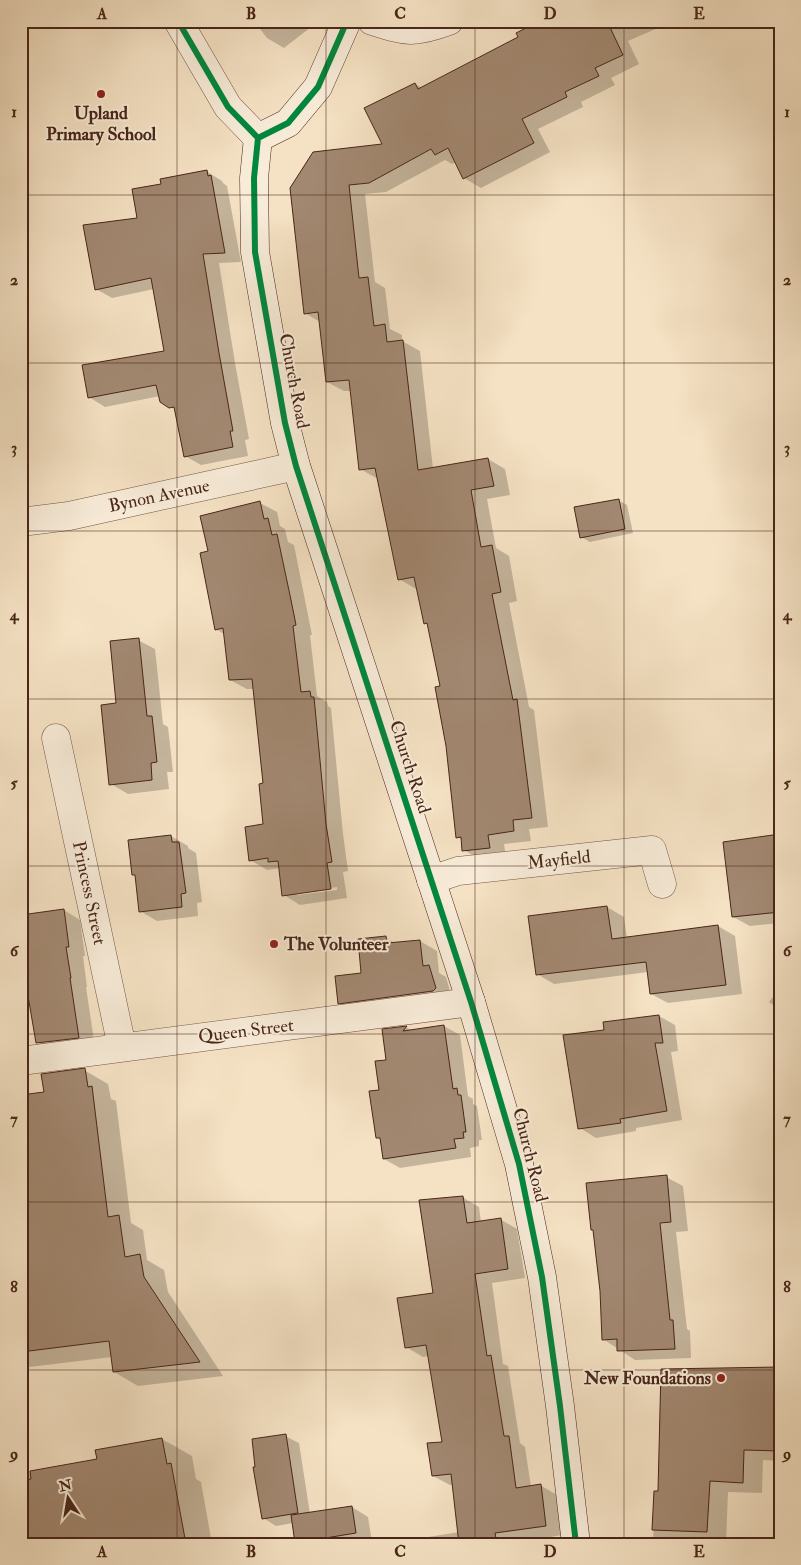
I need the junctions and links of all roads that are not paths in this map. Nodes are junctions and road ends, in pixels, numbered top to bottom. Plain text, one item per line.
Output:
1 (178, 21) edge
2 (347, 21) edge
3 (372, 21) edge
4 (449, 21) edge
5 (258, 138) junction
6 (296, 466) junction
7 (21, 522) edge
8 (56, 738) dead end
9 (431, 880) junction
10 (662, 884) dead end
11 (470, 1002) junction
12 (122, 1047) junction
13 (21, 1061) edge
14 (576, 1544) edge

1 - 5 street
2 - 5 street
3 - 4 street
5 - 6 street, Church Road
6 - 7 street, Bynon Avenue
6 - 9 street, Church Road
8 - 12 street, Princess Street
9 - 10 street, Mayfield
9 - 11 street, Church Road
11 - 12 street, Queen Street
11 - 14 street, Church Road
12 - 13 street, Queen Street

